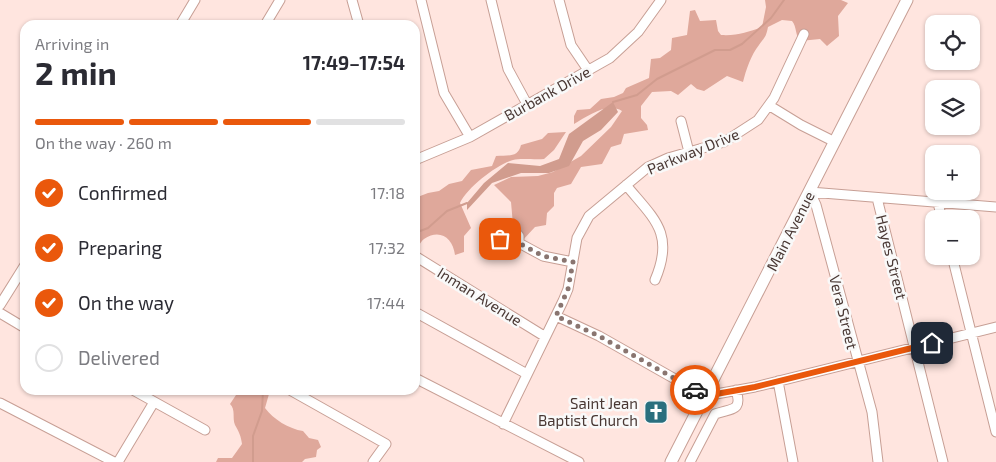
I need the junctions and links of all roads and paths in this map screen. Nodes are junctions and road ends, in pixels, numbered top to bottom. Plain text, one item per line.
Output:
1 (195, 0) edge
2 (280, 0) edge
3 (352, 0) edge
4 (421, 0) edge
5 (491, 0) edge
6 (559, 0) edge
7 (660, 0) edge
8 (907, 0) edge
9 (183, 20) edge
10 (268, 20) edge
11 (358, 20) edge
12 (804, 34) dead end
13 (588, 70) junction
14 (527, 104) junction
15 (770, 106) junction
16 (681, 121) dead end
17 (470, 137) junction
18 (835, 142) junction
19 (689, 152) junction
20 (420, 158) edge
21 (626, 185) junction
22 (810, 192) junction
23 (878, 198) junction
24 (938, 203) junction
25 (996, 207) edge
26 (940, 210) edge
27 (519, 243) dead end
28 (420, 259) edge
29 (573, 262) junction
30 (954, 265) edge
31 (20, 273) edge
32 (655, 280) dead end
33 (0, 305) edge
34 (0, 313) edge
35 (420, 315) edge
36 (556, 316) junction
37 (20, 325) edge
38 (996, 327) edge
39 (971, 333) junction
40 (544, 336) junction
41 (915, 347) junction
42 (857, 362) junction
43 (527, 374) junction
44 (420, 381) edge
45 (778, 381) junction
46 (736, 390) junction
47 (142, 395) edge
48 (299, 395) edge
49 (705, 396) junction
50 (154, 402) junction
51 (0, 403) edge
52 (503, 424) junction
53 (204, 430) dead end
54 (996, 432) edge
55 (682, 442) junction
56 (697, 449) junction
57 (114, 462) edge
58 (118, 462) edge
59 (373, 462) edge
60 (579, 462) edge
61 (671, 462) edge
62 (690, 462) edge
63 (793, 462) edge
64 (878, 462) edge
65 (943, 462) edge

1 - 9 street
2 - 10 street
3 - 11 street
4 - 17 street
5 - 14 street
6 - 13 street
7 - 13 street, Burbank Drive
8 - 18 main road, Main Avenue
12 - 15 street, Parkway Drive
13 - 14 street, Burbank Drive
14 - 17 street, Burbank Drive
15 - 18 street
15 - 19 street, Parkway Drive
16 - 19 street
17 - 20 street, Burbank Drive
18 - 22 main road, Main Avenue
19 - 21 street, Parkway Drive
21 - 29 street, Parkway Drive
21 - 32 street
22 - 23 street
22 - 42 street, Vera Street
22 - 49 main road, Main Avenue
23 - 24 street
23 - 41 street, Hayes Street
24 - 25 street
24 - 26 street
27 - 29 street
28 - 40 street, Inman Avenue
29 - 36 street, Parkway Drive
30 - 39 street
31 - 33 street
34 - 37 street
35 - 43 street
36 - 40 street, Parkway Drive
36 - 49 street
38 - 39 street
39 - 41 street
39 - 54 street
40 - 43 street, Parkway Drive
41 - 42 street
41 - 65 street, Hayes Street
42 - 45 street
42 - 64 street, Vera Street
43 - 52 street, Parkway Drive
44 - 52 street
45 - 46 street
45 - 63 street
46 - 49 street
46 - 56 street
47 - 50 street
48 - 59 street
49 - 55 main road, Main Avenue
50 - 53 street
50 - 58 street
51 - 57 street
52 - 60 street
55 - 56 street
55 - 61 main road, Main Avenue
56 - 62 street

